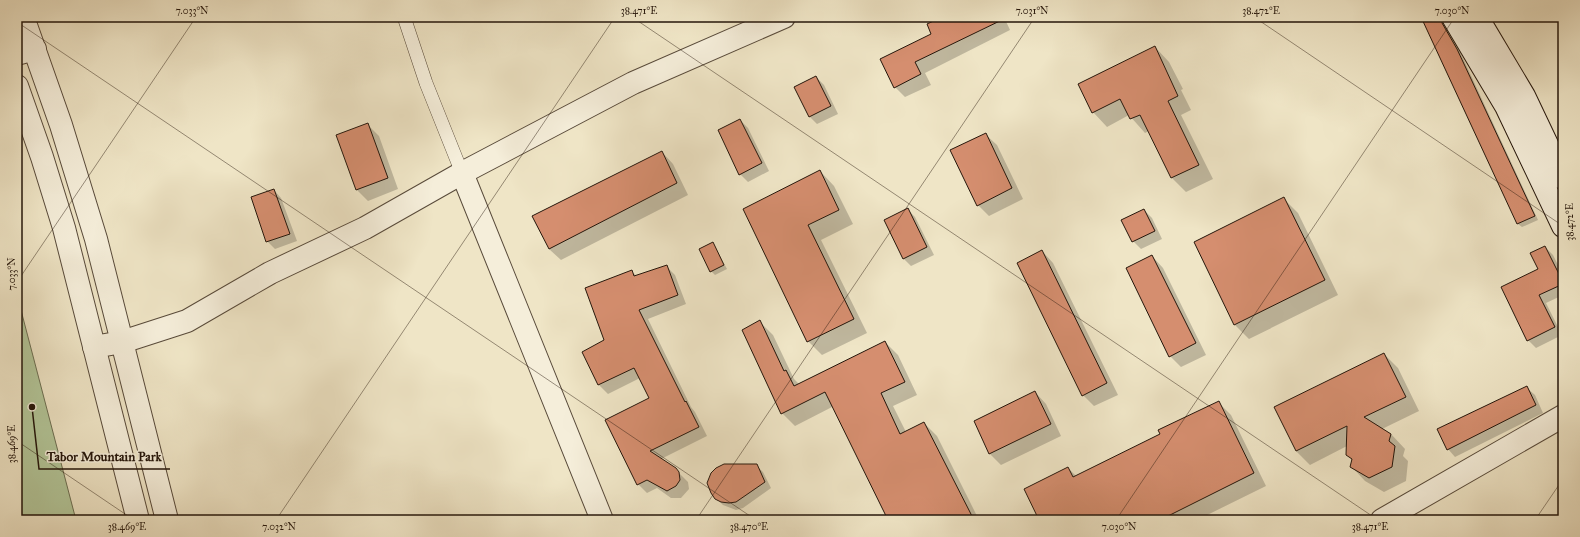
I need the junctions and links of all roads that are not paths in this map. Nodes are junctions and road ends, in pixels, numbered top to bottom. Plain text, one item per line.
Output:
1 (22, 17) edge
2 (404, 17) edge
3 (784, 17) edge
4 (1453, 17) edge
5 (1477, 17) edge
6 (26, 52) edge
7 (17, 86) edge
8 (462, 173) junction
9 (1563, 178) edge
10 (1563, 226) edge
11 (122, 342) junction
12 (94, 347) junction
13 (1563, 416) edge
14 (138, 520) edge
15 (167, 520) edge
16 (602, 520) edge
17 (1382, 520) edge

1 - 6 street
2 - 8 lane
3 - 8 street
4 - 10 street
5 - 9 street
6 - 11 street
7 - 12 street
8 - 11 street
8 - 16 street
11 - 12 street
11 - 15 street
12 - 14 street
13 - 17 street

